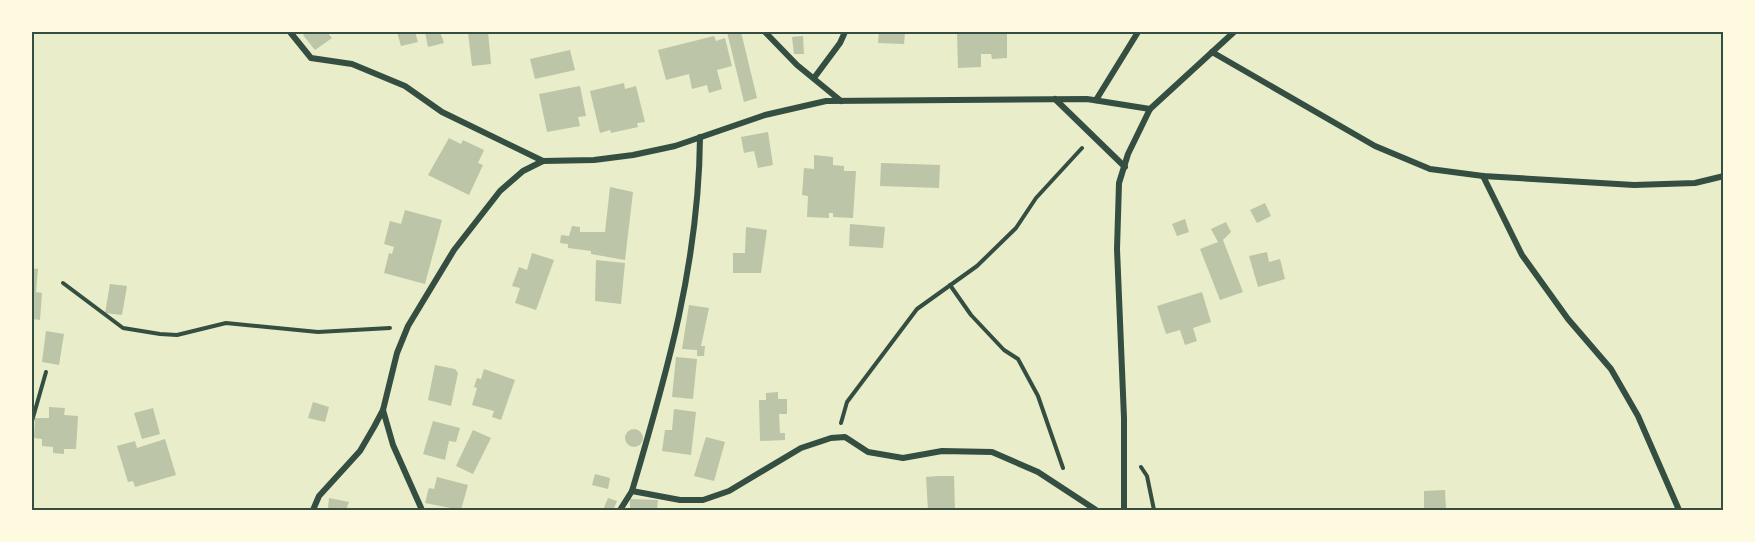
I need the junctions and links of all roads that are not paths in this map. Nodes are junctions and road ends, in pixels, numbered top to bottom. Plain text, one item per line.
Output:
1 (290, 32) edge
2 (765, 32) edge
3 (845, 32) edge
4 (1138, 32) edge
5 (1234, 32) edge
6 (1212, 52) junction
7 (814, 78) junction
8 (1055, 99) junction
9 (1096, 100) junction
10 (841, 101) junction
11 (1150, 109) junction
12 (700, 137) junction
13 (543, 161) junction
14 (1125, 167) junction
15 (1483, 176) junction
16 (1724, 176) edge
17 (383, 410) junction
18 (632, 491) junction
19 (313, 510) edge
20 (422, 510) edge
21 (620, 510) edge
22 (1096, 510) edge
23 (1124, 510) edge
24 (1678, 510) edge

1 - 13 street
2 - 7 street
3 - 7 street
4 - 9 street
5 - 6 street
6 - 11 street
6 - 15 street
7 - 10 street
8 - 9 street
8 - 10 street
8 - 14 street
9 - 11 street
10 - 12 street
11 - 14 street
12 - 13 street
12 - 18 street
13 - 17 street
14 - 23 street
15 - 16 street
15 - 24 street
17 - 19 street
17 - 20 street
18 - 21 street
18 - 22 street

